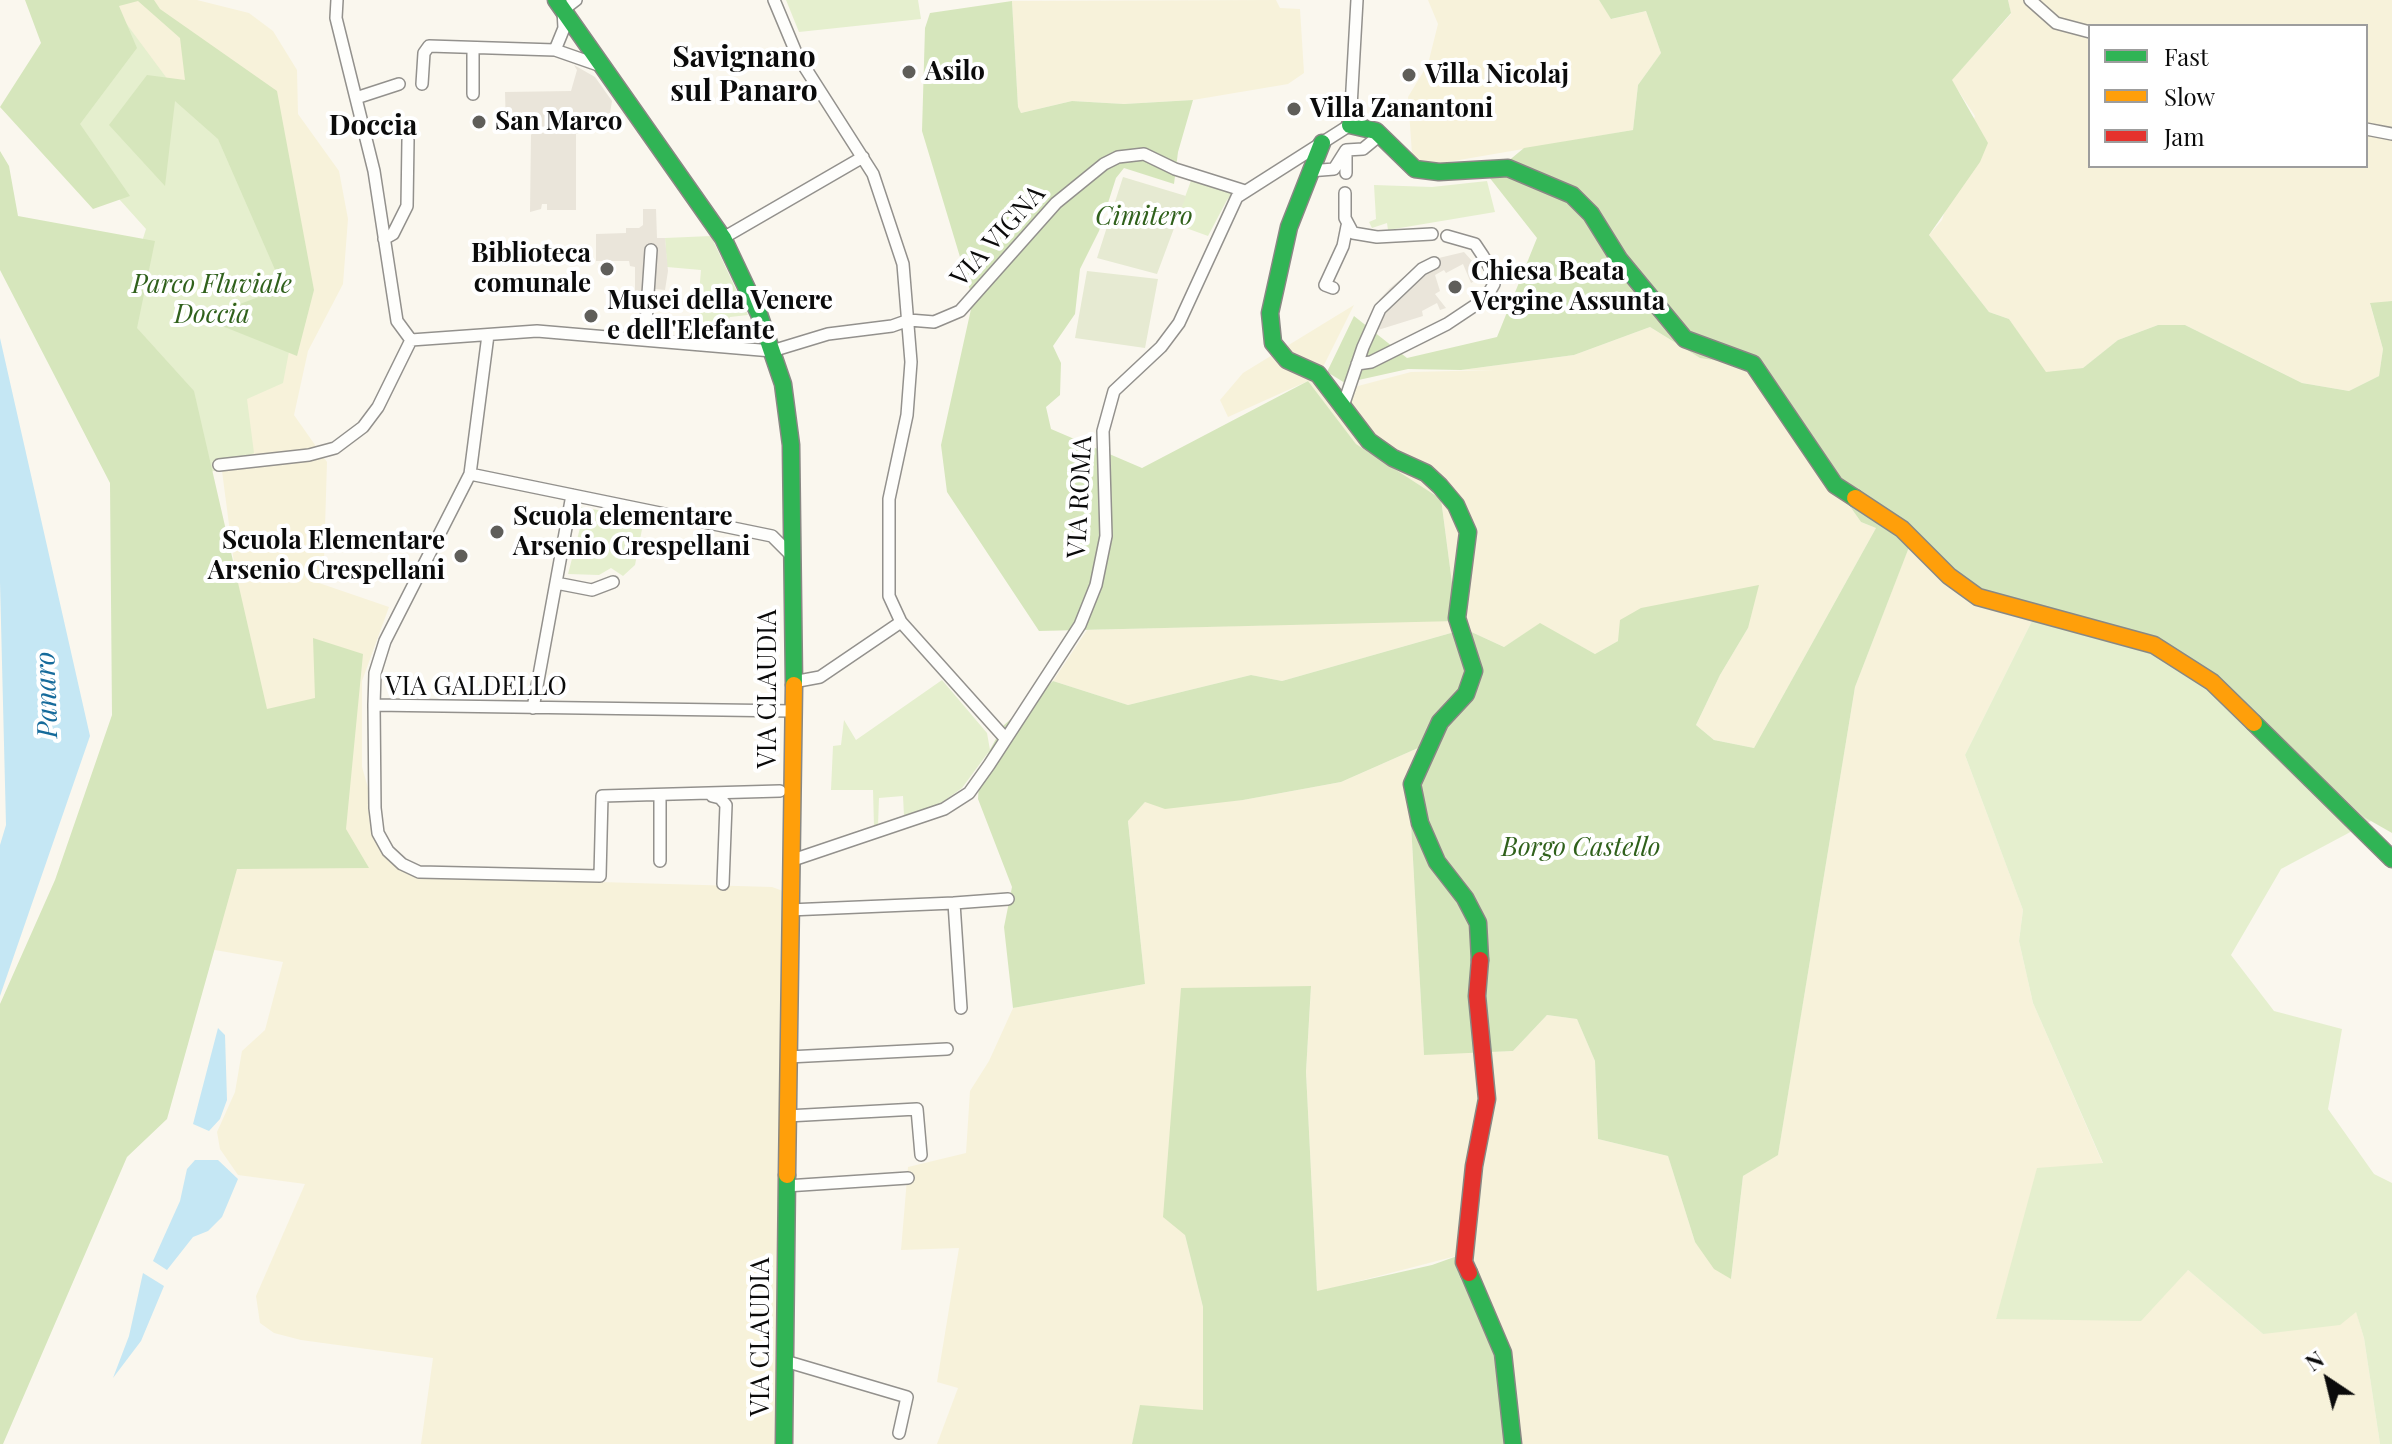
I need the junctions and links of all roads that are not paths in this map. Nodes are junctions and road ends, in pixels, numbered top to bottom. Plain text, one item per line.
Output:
1 (337, 0) edge
2 (774, 0) edge
3 (1357, 0) edge
4 (2030, 0) edge
5 (565, 3) edge
6 (2088, 31) edge
7 (586, 40) junction
8 (473, 48) junction
9 (559, 49) junction
10 (607, 69) junction
11 (399, 84) dead end
12 (422, 84) dead end
13 (473, 94) dead end
14 (356, 98) junction
15 (1350, 125) junction
16 (2368, 129) edge
17 (2392, 134) edge
18 (1380, 135) junction
19 (408, 140) dead end
20 (1322, 143) junction
21 (1346, 150) junction
22 (863, 157) junction
23 (1309, 171) junction
24 (1346, 173) dead end
25 (1245, 191) junction
26 (1345, 193) dead end
27 (1347, 226) junction
28 (730, 234) dead end
29 (1432, 234) dead end
30 (1447, 236) dead end
31 (384, 239) junction
32 (651, 250) dead end
33 (1434, 263) dead end
34 (1333, 288) dead end
35 (909, 320) junction
36 (488, 335) junction
37 (645, 338) junction
38 (411, 340) junction
39 (772, 351) junction
40 (1357, 364) junction
41 (1342, 409) junction
42 (219, 465) dead end
43 (470, 474) junction
44 (572, 495) junction
45 (792, 525) junction
46 (772, 536) junction
47 (792, 556) junction
48 (613, 582) dead end
49 (556, 583) junction
50 (901, 622) junction
51 (793, 682) junction
52 (374, 705) junction
53 (533, 708) junction
54 (792, 711) junction
55 (1005, 738) junction
56 (780, 791) dead end
57 (660, 796) junction
58 (708, 796) junction
59 (2392, 859) edge
60 (660, 861) dead end
61 (790, 861) junction
62 (723, 884) dead end
63 (1008, 899) dead end
64 (954, 903) junction
65 (789, 910) junction
66 (961, 1008) dead end
67 (947, 1049) dead end
68 (788, 1057) junction
69 (787, 1116) junction
70 (921, 1155) dead end
71 (908, 1178) dead end
72 (786, 1186) junction
73 (785, 1361) junction
74 (899, 1433) dead end
75 (784, 1444) edge
76 (1513, 1444) edge

1 - 14 street
2 - 22 street
3 - 15 street
4 - 6 street
5 - 7 street, VIA CLAUDIA
5 - 9 street
7 - 9 street
7 - 10 street, VIA CLAUDIA
8 - 9 street
8 - 12 street
8 - 13 street
9 - 10 street
10 - 39 street, VIA CLAUDIA
11 - 14 street
14 - 31 street
15 - 18 street
15 - 20 street, VIA ROMA
16 - 17 street
18 - 21 street
18 - 59 street
19 - 31 street
20 - 23 street
20 - 25 street, VIA ROMA
21 - 23 street
21 - 24 street
22 - 28 street
22 - 35 street
23 - 41 street
25 - 35 street, VIA VIGNA
25 - 55 street, VIA ROMA
26 - 27 street
27 - 29 street
27 - 34 street
30 - 40 street
31 - 38 street
32 - 37 street
33 - 40 street
35 - 39 street, VIA VIGNA
35 - 50 street
36 - 37 street
36 - 38 street
36 - 43 street
37 - 39 street
38 - 42 street
39 - 45 street, VIA CLAUDIA
40 - 41 street
41 - 76 street
43 - 44 street
43 - 52 street
44 - 46 street
44 - 49 street
45 - 46 street
45 - 47 street, VIA CLAUDIA
46 - 47 street
47 - 51 street, VIA CLAUDIA
48 - 49 street
49 - 53 street
50 - 51 street
50 - 55 street
51 - 54 street, VIA CLAUDIA
52 - 53 street, VIA GALDELLO
52 - 57 street, VIA GALDELLO
53 - 54 street, VIA GALDELLO
54 - 61 street, VIA CLAUDIA
55 - 61 street, VIA ROMA
56 - 58 street, VIA GALDELLO
57 - 58 street, VIA GALDELLO
57 - 60 street
58 - 62 street
61 - 65 street, VIA CLAUDIA
63 - 64 street
64 - 65 street
64 - 66 street
65 - 68 street, VIA CLAUDIA
67 - 68 street
68 - 69 street, VIA CLAUDIA
69 - 70 street
69 - 72 street, VIA CLAUDIA
71 - 72 street
72 - 73 street, VIA CLAUDIA
73 - 74 street
73 - 75 street, VIA CLAUDIA

